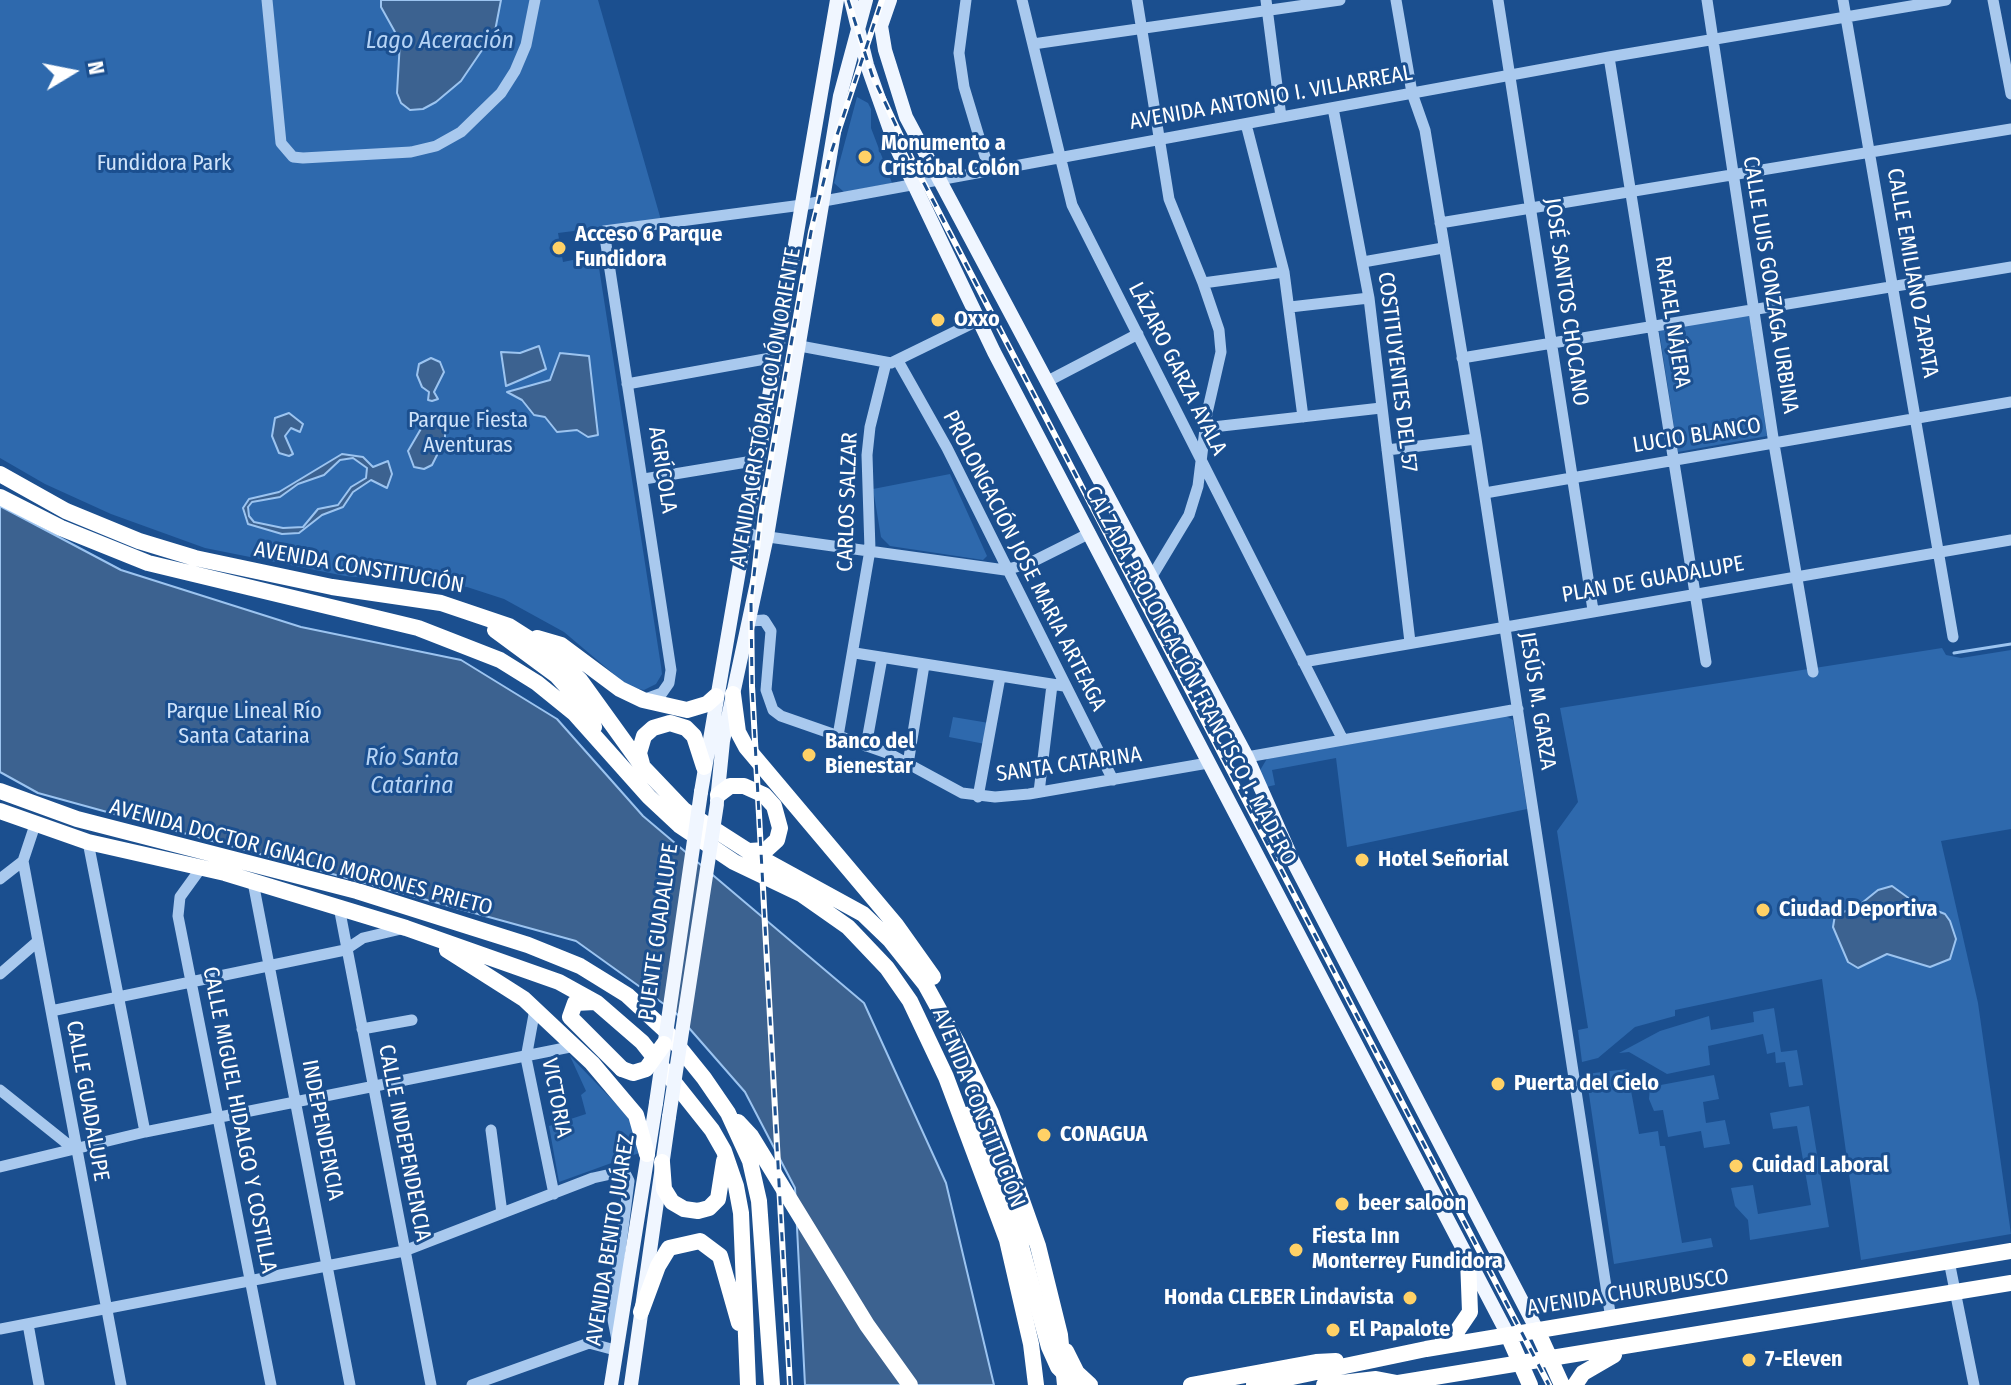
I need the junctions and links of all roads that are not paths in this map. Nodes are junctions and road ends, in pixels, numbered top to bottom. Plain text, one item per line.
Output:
1 (267, 0) edge
2 (535, 0) edge
3 (851, 0) edge
4 (866, 0) edge
5 (890, 0) edge
6 (966, 0) edge
7 (1022, 0) edge
8 (1137, 0) edge
9 (1340, 0) edge
10 (1396, 0) edge
11 (1498, 0) edge
12 (1707, 0) edge
13 (1843, 0) edge
14 (1946, 0) edge
15 (1993, 0) edge
16 (837, 4) edge
17 (1267, 6) edge
18 (1846, 16) junction
19 (857, 27) junction
20 (1141, 29) junction
21 (1712, 39) junction
22 (1033, 44) junction
23 (1609, 57) junction
24 (1511, 74) junction
25 (1412, 93) junction
26 (2011, 94) edge
27 (1333, 108) junction
28 (1281, 117) junction
29 (1246, 124) junction
30 (2011, 129) edge
31 (1158, 139) junction
32 (1871, 151) junction
33 (1058, 156) junction
34 (989, 170) junction
35 (1733, 176) junction
36 (940, 180) junction
37 (913, 186) junction
38 (1631, 194) junction
39 (825, 201) junction
40 (802, 205) junction
41 (1533, 209) junction
42 (1440, 223) junction
43 (604, 231) joint
44 (1443, 248) junction
45 (1363, 262) junction
46 (2011, 267) edge
47 (1284, 272) junction
48 (1203, 283) junction
49 (1894, 286) junction
50 (1369, 298) junction
51 (1290, 307) junction
52 (1753, 309) junction
53 (979, 320) junction
54 (1653, 327) junction
55 (1138, 334) junction
56 (1553, 343) junction
57 (800, 346) junction
58 (776, 357) junction
59 (1462, 358) junction
60 (892, 362) junction
61 (1048, 381) junction
62 (627, 384) junction
63 (2011, 402) edge
64 (1381, 408) junction
65 (1303, 417) junction
66 (1916, 419) junction
67 (1204, 428) junction
68 (1476, 439) junction
69 (1774, 444) junction
70 (1387, 450) junction
71 (759, 460) junction
72 (1674, 460) junction
73 (1200, 461) junction
74 (0, 474) edge
75 (1572, 477) junction
76 (644, 479) junction
77 (1485, 493) junction
78 (0, 497) edge
79 (1090, 533) junction
80 (747, 534) junction
81 (767, 536) junction
82 (2011, 540) edge
83 (870, 550) junction
84 (1938, 553) junction
85 (1005, 570) junction
86 (1797, 576) junction
87 (1151, 578) junction
88 (1696, 593) junction
89 (424, 600) junction
90 (1593, 610) junction
91 (751, 621) junction
92 (1505, 626) junction
93 (528, 637) junction
94 (1953, 637) dead end
95 (1410, 642) junction
96 (855, 653) junction
97 (882, 658) junction
98 (1303, 662) junction
99 (1706, 662) dead end
100 (924, 665) junction
101 (1813, 672) dead end
102 (1000, 677) junction
103 (1058, 686) junction
104 (725, 695) junction
105 (643, 700) junction
106 (1518, 709) junction
107 (597, 734) junction
108 (838, 736) junction
109 (1343, 740) junction
110 (866, 746) junction
111 (1247, 757) junction
112 (1208, 763) junction
113 (908, 764) junction
114 (642, 766) junction
115 (704, 767) junction
116 (1113, 780) junction
117 (0, 791) edge
118 (1039, 792) junction
119 (978, 797) junction
120 (717, 799) junction
121 (0, 811) edge
122 (57, 812) junction
123 (35, 825) junction
124 (88, 842) junction
125 (119, 848) junction
126 (748, 851) junction
127 (23, 861) junction
128 (201, 868) junction
129 (0, 879) edge
130 (253, 882) junction
131 (339, 907) junction
132 (406, 928) junction
133 (425, 936) junction
134 (37, 942) junction
135 (345, 950) junction
136 (270, 964) junction
137 (0, 974) edge
138 (191, 982) junction
139 (118, 997) junction
140 (597, 1003) junction
141 (535, 1009) junction
142 (51, 1011) junction
143 (412, 1020) dead end
144 (362, 1029) junction
145 (957, 1042) junction
146 (664, 1044) junction
147 (575, 1046) junction
148 (526, 1058) junction
149 (946, 1077) junction
150 (372, 1087) junction
151 (0, 1090) edge
152 (296, 1102) junction
153 (656, 1103) joint
154 (728, 1113) junction
155 (220, 1117) junction
156 (669, 1117) joint
157 (491, 1130) dead end
158 (145, 1132) junction
159 (75, 1150) junction
160 (724, 1151) junction
161 (654, 1158) junction
162 (0, 1167) edge
163 (554, 1194) junction
164 (502, 1213) junction
165 (404, 1251) junction
166 (2011, 1251) edge
167 (1468, 1259) junction
168 (1949, 1261) junction
169 (327, 1265) junction
170 (251, 1279) junction
171 (2011, 1283) edge
172 (1954, 1292) junction
173 (106, 1309) junction
174 (641, 1312) junction
175 (1611, 1319) junction
176 (28, 1324) junction
177 (0, 1329) edge
178 (1537, 1330) junction
179 (1060, 1335) junction
180 (1508, 1335) junction
181 (616, 1345) junction
182 (1633, 1346) junction
183 (1426, 1349) junction
184 (746, 1350) junction
185 (1550, 1360) junction
186 (1369, 1363) junction
187 (1520, 1364) junction
188 (633, 1369) junction
189 (1402, 1384) edge
190 (39, 1385) edge
191 (121, 1385) edge
192 (271, 1385) edge
193 (350, 1385) edge
194 (431, 1385) edge
195 (472, 1385) edge
196 (611, 1385) edge
197 (631, 1385) edge
198 (748, 1385) edge
199 (772, 1385) edge
200 (910, 1385) edge
201 (1036, 1385) edge
202 (1065, 1385) edge
203 (1076, 1385) edge
204 (1090, 1385) edge
205 (1191, 1385) edge
206 (1254, 1385) edge
207 (1324, 1385) edge
208 (1530, 1385) edge
209 (1562, 1385) edge
210 (1575, 1385) edge
211 (1974, 1385) edge

1 - 2 street
3 - 19 main road, CALZADA PROLONGACIÓN FRANCISCO I. MADERO
4 - 19 main road, AVENIDA CRISTÓBAL COLÓN ORIENTE
5 - 36 main road, CALZADA PROLONGACIÓN FRANCISCO I. MADERO
6 - 34 street
7 - 22 street, LÁZARO GARZA AYALA
8 - 20 street
9 - 17 street
10 - 25 street, JESÚS M. GARZA
11 - 24 street, JOSÉ SANTOS CHOCANO
12 - 21 street, CALLE LUIS GONZAGA URBINA
13 - 18 street, CALLE EMILIANO ZAPATA
14 - 18 street, AVENIDA ANTONIO I. VILLARREAL
15 - 26 street
16 - 40 main road, AVENIDA CRISTÓBAL COLÓN ORIENTE
17 - 20 street
17 - 28 street
18 - 21 street, AVENIDA ANTONIO I. VILLARREAL
18 - 32 street, CALLE EMILIANO ZAPATA
19 - 37 main road, CALZADA PROLONGACIÓN FRANCISCO I. MADERO
19 - 39 main road, AVENIDA CRISTÓBAL COLÓN ORIENTE
20 - 22 street
20 - 31 street
21 - 23 street, AVENIDA ANTONIO I. VILLARREAL
21 - 35 street, CALLE LUIS GONZAGA URBINA
22 - 33 street, LÁZARO GARZA AYALA
23 - 24 street, AVENIDA ANTONIO I. VILLARREAL
23 - 38 street, RAFAEL NÁJERA
24 - 25 street, AVENIDA ANTONIO I. VILLARREAL
24 - 41 street, JOSÉ SANTOS CHOCANO
25 - 27 street, AVENIDA ANTONIO I. VILLARREAL
25 - 42 street, JESÚS M. GARZA
27 - 28 street, AVENIDA ANTONIO I. VILLARREAL
27 - 45 street, COSTITUYENTES DEL 57
28 - 29 street, AVENIDA ANTONIO I. VILLARREAL
29 - 31 street, AVENIDA ANTONIO I. VILLARREAL
29 - 47 street
30 - 32 street
31 - 33 street, AVENIDA ANTONIO I. VILLARREAL
31 - 48 street
32 - 35 street
32 - 49 street, CALLE EMILIANO ZAPATA
33 - 34 street, AVENIDA ANTONIO I. VILLARREAL
33 - 55 street, LÁZARO GARZA AYALA
34 - 36 street, AVENIDA ANTONIO I. VILLARREAL
35 - 38 street
35 - 52 street, CALLE LUIS GONZAGA URBINA
36 - 37 street, AVENIDA ANTONIO I. VILLARREAL
36 - 61 main road, CALZADA PROLONGACIÓN FRANCISCO I. MADERO
37 - 39 street, AVENIDA ANTONIO I. VILLARREAL
37 - 53 main road, CALZADA PROLONGACIÓN FRANCISCO I. MADERO
38 - 41 street
38 - 54 street, RAFAEL NÁJERA
39 - 40 street, AVENIDA ANTONIO I. VILLARREAL
39 - 57 main road, AVENIDA CRISTÓBAL COLÓN ORIENTE
40 - 43 street, AVENIDA ANTONIO I. VILLARREAL
40 - 58 main road, AVENIDA CRISTÓBAL COLÓN ORIENTE
41 - 42 street
41 - 56 street, JOSÉ SANTOS CHOCANO
42 - 44 street, JESÚS M. GARZA
43 - 62 street, AGRÍCOLA
44 - 45 street
44 - 59 street, JESÚS M. GARZA
45 - 50 street, COSTITUYENTES DEL 57
46 - 49 street
47 - 48 street
47 - 51 street
48 - 67 street
49 - 52 street
49 - 66 street, CALLE EMILIANO ZAPATA
50 - 51 street
50 - 64 street, COSTITUYENTES DEL 57
51 - 65 street
52 - 54 street
52 - 69 street, CALLE LUIS GONZAGA URBINA
53 - 60 street
53 - 79 main road, CALZADA PROLONGACIÓN FRANCISCO I. MADERO
54 - 56 street
54 - 72 street, RAFAEL NÁJERA
55 - 61 street
55 - 73 street, LÁZARO GARZA AYALA
56 - 59 street
56 - 75 street, JOSÉ SANTOS CHOCANO
57 - 60 street
57 - 81 main road, AVENIDA CRISTÓBAL COLÓN ORIENTE
58 - 62 street
58 - 71 main road, AVENIDA CRISTÓBAL COLÓN ORIENTE
59 - 68 street, JESÚS M. GARZA
60 - 83 street, CARLOS SALZAR
60 - 85 street, PROLONGACIÓN JOSE MARIA ARTEAGA
61 - 87 main road, CALZADA PROLONGACIÓN FRANCISCO I. MADERO
62 - 76 street, AGRÍCOLA
63 - 66 street, LUCIO BLANCO
64 - 65 street
64 - 70 street, COSTITUYENTES DEL 57
65 - 67 street
66 - 69 street, LUCIO BLANCO
66 - 84 street, CALLE EMILIANO ZAPATA
67 - 73 street
68 - 70 street
68 - 77 street, JESÚS M. GARZA
69 - 72 street, LUCIO BLANCO
69 - 86 street, CALLE LUIS GONZAGA URBINA
70 - 95 street, COSTITUYENTES DEL 57
71 - 76 street
71 - 80 main road, AVENIDA CRISTÓBAL COLÓN ORIENTE
72 - 75 street, LUCIO BLANCO
72 - 88 street, RAFAEL NÁJERA
73 - 87 street
73 - 98 street, LÁZARO GARZA AYALA
74 - 89 highway, AVENIDA CONSTITUCIÓN
75 - 77 street, LUCIO BLANCO
75 - 90 street, JOSÉ SANTOS CHOCANO
76 - 105 street, AGRÍCOLA
77 - 92 street, JESÚS M. GARZA
78 - 107 highway, AVENIDA CONSTITUCIÓN
79 - 85 street
79 - 112 main road, CALZADA PROLONGACIÓN FRANCISCO I. MADERO
80 - 81 street
80 - 104 main road, AVENIDA CRISTÓBAL COLÓN ORIENTE
81 - 83 street
81 - 91 main road, AVENIDA CRISTÓBAL COLÓN ORIENTE
82 - 84 street, PLAN DE GUADALUPE
83 - 85 street
83 - 96 street, CARLOS SALZAR
84 - 86 street, PLAN DE GUADALUPE
84 - 94 street, CALLE EMILIANO ZAPATA
85 - 103 street, PROLONGACIÓN JOSE MARIA ARTEAGA
86 - 88 street, PLAN DE GUADALUPE
86 - 101 street, CALLE LUIS GONZAGA URBINA
87 - 111 main road, CALZADA PROLONGACIÓN FRANCISCO I. MADERO
88 - 90 street, PLAN DE GUADALUPE
88 - 99 street, RAFAEL NÁJERA
89 - 93 highway, AVENIDA CONSTITUCIÓN
89 - 107 highway
90 - 92 street, PLAN DE GUADALUPE
91 - 104 main road, AVENIDA CRISTÓBAL COLÓN ORIENTE
91 - 108 street, SANTA CATARINA
92 - 95 street, PLAN DE GUADALUPE
92 - 106 street, JESÚS M. GARZA
93 - 105 highway
93 - 114 highway, AVENIDA CONSTITUCIÓN
95 - 98 street, PLAN DE GUADALUPE
96 - 97 street
96 - 108 street, CARLOS SALZAR
97 - 100 street
97 - 110 street
98 - 109 street, LÁZARO GARZA AYALA
100 - 102 street
100 - 113 street
102 - 103 street
102 - 119 street
103 - 116 street, PROLONGACIÓN JOSE MARIA ARTEAGA
103 - 118 street
104 - 105 highway
104 - 115 main road, AVENIDA CRISTÓBAL COLÓN ORIENTE
104 - 120 main road, AVENIDA CRISTÓBAL COLÓN ORIENTE
104 - 145 highway
106 - 109 street
106 - 175 street, JESÚS M. GARZA
107 - 149 highway, AVENIDA CONSTITUCIÓN
108 - 110 street, SANTA CATARINA
109 - 111 street
110 - 113 street, SANTA CATARINA
111 - 178 main road, CALZADA PROLONGACIÓN FRANCISCO I. MADERO
112 - 116 street, SANTA CATARINA
112 - 167 main road, CALZADA PROLONGACIÓN FRANCISCO I. MADERO
113 - 119 street, SANTA CATARINA
114 - 115 highway
114 - 126 highway, AVENIDA CONSTITUCIÓN
115 - 146 main road, PUENTE GUADALUPE, bridge
116 - 118 street, SANTA CATARINA
117 - 122 highway, AVENIDA DOCTOR IGNACIO MORONES PRIETO
118 - 119 street, SANTA CATARINA
120 - 126 highway
120 - 156 main road, PUENTE GUADALUPE, bridge
121 - 123 highway, AVENIDA DOCTOR IGNACIO MORONES PRIETO
122 - 125 highway
122 - 154 highway, AVENIDA DOCTOR IGNACIO MORONES PRIETO
123 - 124 highway, AVENIDA DOCTOR IGNACIO MORONES PRIETO
123 - 127 street, CALLE GUADALUPE
124 - 125 highway, AVENIDA DOCTOR IGNACIO MORONES PRIETO
124 - 139 street
125 - 128 highway, AVENIDA DOCTOR IGNACIO MORONES PRIETO
126 - 145 highway, AVENIDA CONSTITUCIÓN
127 - 129 street
127 - 134 street, CALLE GUADALUPE
128 - 130 highway, AVENIDA DOCTOR IGNACIO MORONES PRIETO
128 - 138 street, CALLE MIGUEL HIDALGO Y COSTILLA
130 - 131 highway, AVENIDA DOCTOR IGNACIO MORONES PRIETO
130 - 136 street, INDEPENDENCIA
131 - 132 highway, AVENIDA DOCTOR IGNACIO MORONES PRIETO
131 - 135 street, CALLE INDEPENDENCIA
132 - 133 highway, AVENIDA DOCTOR IGNACIO MORONES PRIETO
132 - 135 street
133 - 140 highway, AVENIDA DOCTOR IGNACIO MORONES PRIETO
133 - 141 highway
134 - 137 street
134 - 142 street, CALLE GUADALUPE
135 - 136 street
135 - 144 street, CALLE INDEPENDENCIA
136 - 138 street
136 - 152 street, INDEPENDENCIA
138 - 139 street
138 - 155 street, CALLE MIGUEL HIDALGO Y COSTILLA
139 - 142 street
139 - 158 street
140 - 146 highway, bridge
140 - 160 highway, AVENIDA DOCTOR IGNACIO MORONES PRIETO
141 - 147 highway
141 - 148 street, VICTORIA
142 - 159 street, CALLE GUADALUPE
143 - 144 street
144 - 150 street, CALLE INDEPENDENCIA
145 - 179 highway, AVENIDA CONSTITUCIÓN
146 - 153 main road, PUENTE GUADALUPE, bridge
147 - 148 street
147 - 161 highway
148 - 150 street
148 - 163 street, VICTORIA
149 - 201 highway, AVENIDA CONSTITUCIÓN
149 - 203 highway, bridge
150 - 152 street
150 - 165 street, CALLE INDEPENDENCIA
151 - 159 street
152 - 155 street
152 - 169 street, INDEPENDENCIA
153 - 161 main road, AVENIDA BENITO JUÁREZ
154 - 199 highway, AVENIDA DOCTOR IGNACIO MORONES PRIETO
154 - 200 highway
155 - 158 street
155 - 170 street, CALLE MIGUEL HIDALGO Y COSTILLA
156 - 161 main road, AVENIDA BENITO JUÁREZ
157 - 164 street
158 - 159 street
159 - 162 street
159 - 173 street, CALLE GUADALUPE
160 - 161 highway
160 - 184 highway, AVENIDA DOCTOR IGNACIO MORONES PRIETO
161 - 174 main road, AVENIDA BENITO JUÁREZ
161 - 181 main road, AVENIDA BENITO JUÁREZ
163 - 164 street
163 - 181 street
164 - 165 street
165 - 169 street
165 - 194 street, CALLE INDEPENDENCIA
166 - 168 highway, AVENIDA CHURUBUSCO
167 - 180 main road, CALZADA PROLONGACIÓN FRANCISCO I. MADERO
167 - 183 highway
168 - 172 street
168 - 175 highway, AVENIDA CHURUBUSCO
169 - 170 street
169 - 193 street, INDEPENDENCIA
170 - 173 street
170 - 192 street, CALLE MIGUEL HIDALGO Y COSTILLA
171 - 172 highway
172 - 182 highway
172 - 211 street
173 - 176 street
173 - 191 street, CALLE GUADALUPE
174 - 184 highway
174 - 188 main road, AVENIDA BENITO JUÁREZ
175 - 178 highway, AVENIDA CHURUBUSCO
176 - 177 street
176 - 190 street
178 - 180 highway, AVENIDA CHURUBUSCO
178 - 185 highway
179 - 202 highway, AVENIDA CONSTITUCIÓN
179 - 204 highway
180 - 183 highway, AVENIDA CHURUBUSCO
180 - 187 highway
181 - 188 main road
181 - 195 street
181 - 196 main road, AVENIDA BENITO JUÁREZ
182 - 185 highway
182 - 210 highway
183 - 186 highway, AVENIDA CHURUBUSCO
184 - 198 highway, AVENIDA DOCTOR IGNACIO MORONES PRIETO
185 - 187 highway
185 - 209 highway
186 - 205 highway
186 - 206 highway, AVENIDA CHURUBUSCO
187 - 189 highway
187 - 208 highway
188 - 197 main road, AVENIDA BENITO JUÁREZ
189 - 207 highway

